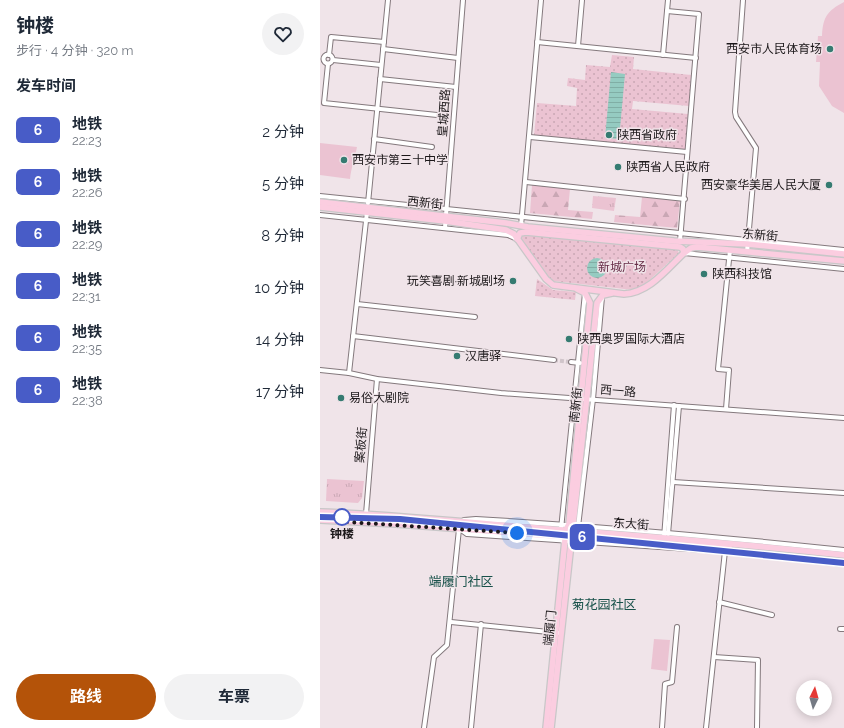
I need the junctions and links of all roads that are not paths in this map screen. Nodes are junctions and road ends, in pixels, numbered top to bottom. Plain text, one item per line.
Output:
1 (388, 0) edge
2 (463, 0) edge
3 (541, 0) edge
4 (582, 0) edge
5 (668, 0) edge
6 (743, 0) edge
7 (668, 11) junction
8 (384, 42) junction
9 (538, 42) junction
10 (578, 46) junction
11 (383, 50) junction
12 (329, 55) junction
13 (663, 55) junction
14 (322, 58) edge
15 (458, 58) junction
16 (696, 58) junction
17 (333, 60) junction
18 (328, 64) junction
19 (381, 65) junction
20 (380, 79) junction
21 (456, 87) junction
22 (377, 109) junction
23 (438, 115) dead end
24 (530, 137) junction
25 (374, 139) junction
26 (432, 147) dead end
27 (687, 152) junction
28 (526, 182) junction
29 (320, 196) edge
30 (685, 199) junction
31 (320, 202) edge
32 (320, 207) edge
33 (367, 207) junction
34 (320, 215) edge
35 (446, 215) junction
36 (522, 218) junction
37 (366, 220) junction
38 (506, 223) junction
39 (521, 226) junction
40 (444, 228) junction
41 (527, 229) junction
42 (681, 234) junction
43 (517, 239) junction
44 (747, 242) junction
45 (676, 243) junction
46 (730, 250) junction
47 (844, 250) edge
48 (747, 252) junction
49 (684, 254) junction
50 (844, 254) edge
51 (729, 258) junction
52 (844, 262) edge
53 (844, 269) edge
54 (576, 288) junction
55 (614, 292) junction
56 (357, 304) junction
57 (475, 317) dead end
58 (353, 336) junction
59 (554, 360) tunnel mouth
60 (571, 362) tunnel mouth
61 (581, 363) junction
62 (320, 370) edge
63 (349, 373) junction
64 (377, 379) junction
65 (590, 398) junction
66 (578, 399) junction
67 (677, 406) junction
68 (726, 409) junction
69 (844, 418) edge
70 (673, 482) junction
71 (844, 493) edge
72 (320, 512) edge
73 (366, 514) junction
74 (320, 520) edge
75 (574, 527) junction
76 (563, 528) junction
77 (459, 529) junction
78 (666, 535) junction
79 (563, 539) junction
80 (574, 539) junction
81 (725, 547) junction
82 (844, 550) edge
83 (844, 555) edge
84 (844, 559) edge
85 (844, 564) edge
86 (720, 602) junction
87 (772, 615) dead end
88 (451, 622) junction
89 (481, 624) junction
90 (677, 627) dead end
91 (558, 633) junction
92 (714, 657) junction
93 (424, 728) edge
94 (471, 728) edge
95 (546, 728) edge
96 (551, 728) edge
97 (662, 728) edge
98 (706, 728) edge
99 (756, 728) edge

1 - 8 street
2 - 15 street, 皇城西路
3 - 9 street
4 - 10 street
5 - 7 street
6 - 44 street
7 - 13 street
7 - 16 street
8 - 11 street
8 - 12 street
9 - 10 street
9 - 24 street
10 - 13 street
11 - 15 street
11 - 19 street
12 - 14 street
12 - 17 street
13 - 16 street
14 - 18 street
15 - 21 street, 皇城西路
16 - 27 street
17 - 18 street
17 - 19 street
18 - 22 street
19 - 20 street
20 - 21 street
20 - 22 street
21 - 35 street, 皇城西路
22 - 23 street
22 - 25 street
24 - 27 street
24 - 28 street
25 - 26 street
25 - 33 street
27 - 30 street
28 - 30 street
28 - 36 street
29 - 33 street
30 - 42 street
31 - 33 main road, 西新街
32 - 33 main road, 西新街
33 - 35 main road, 西新街
33 - 37 street
34 - 37 street
35 - 36 street
35 - 38 main road, 西新街
35 - 40 street, 皇城西路
35 - 43 main road, 西新街
36 - 39 street
36 - 42 street
37 - 40 street
37 - 56 street
38 - 39 main road, 西新街
38 - 41 main road
39 - 41 main road, 西新街
40 - 43 street
41 - 43 main road
41 - 45 main road, 西新街
42 - 44 street
42 - 45 street
43 - 54 main road
44 - 45 main road, 东新街
44 - 47 street
44 - 48 street
44 - 50 main road, 东新街
45 - 49 main road
46 - 48 main road, 东新街
46 - 49 main road, 东新街
46 - 51 street
48 - 52 main road, 东新街
49 - 51 street
49 - 55 main road
51 - 53 street
51 - 68 street
54 - 55 main road
54 - 61 main road, 南新街
55 - 65 main road, 南新街
56 - 57 street
56 - 58 street
58 - 59 street
58 - 63 street
60 - 61 street
61 - 66 main road, 南新街
62 - 63 street, 西一路
63 - 64 street, 西一路
64 - 66 street, 西一路
64 - 73 street, 案板街
65 - 66 street, 西一路
65 - 67 street, 西一路
65 - 75 main road, 南新街
66 - 75 main road, 南新街
66 - 76 street
67 - 68 street, 西一路
67 - 70 street
67 - 78 street
68 - 69 street, 西一路
70 - 71 street
70 - 78 street
72 - 73 main road, 东大街
73 - 76 main road, 东大街
74 - 77 main road, 东大街
75 - 76 main road, 东大街
75 - 78 main road, 东大街
75 - 80 main road, 端履门
76 - 79 main road, 端履门
77 - 79 main road, 东大街
77 - 88 street
78 - 81 main road, 东大街
78 - 82 street
79 - 80 main road, 东大街
79 - 91 main road, 端履门
80 - 81 main road, 东大街
80 - 91 main road, 端履门
81 - 83 main road, 东大街
81 - 84 main road, 东大街
81 - 85 street
81 - 86 street
86 - 87 street
86 - 92 street
88 - 89 street
88 - 93 street
89 - 91 street
89 - 94 street
90 - 97 street
91 - 95 main road, 端履门
91 - 96 main road, 端履门
92 - 98 street
92 - 99 street

